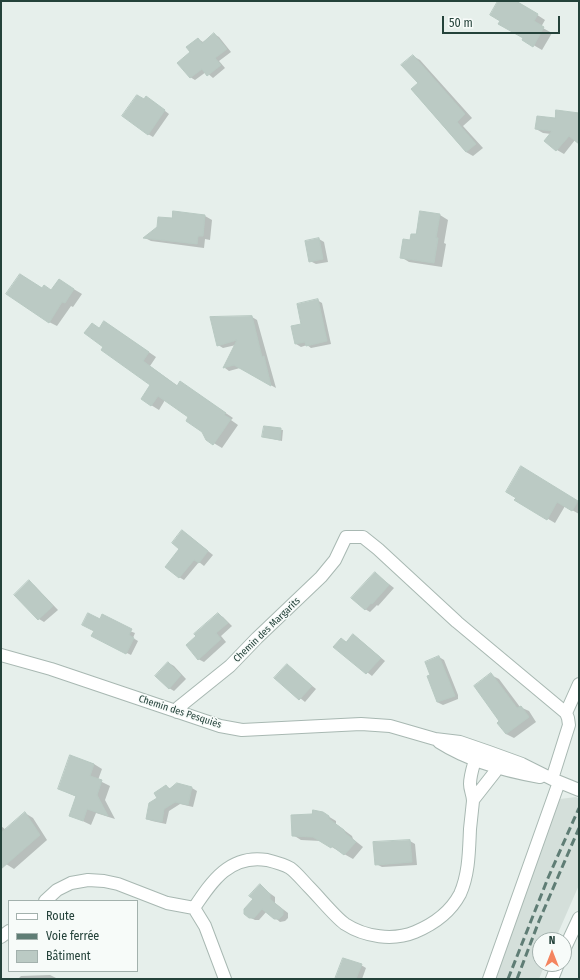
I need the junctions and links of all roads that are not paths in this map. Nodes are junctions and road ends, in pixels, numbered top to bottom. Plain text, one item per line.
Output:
1 (1, 655) edge
2 (579, 684) edge
3 (177, 712) junction
4 (566, 713) junction
5 (435, 739) junction
6 (489, 752) junction
7 (475, 760) junction
8 (496, 767) junction
9 (556, 780) junction
10 (579, 790) edge
11 (473, 800) junction
12 (45, 900) edge
13 (194, 908) junction
14 (579, 918) edge
15 (572, 933) edge
16 (225, 979) edge
17 (489, 979) edge

1 - 3 street, Chemin des Pesquiès
2 - 4 street
3 - 4 street, Chemin des Margarits
3 - 5 street, Chemin des Pesquiès
4 - 9 street
5 - 6 street, Chemin des Pesquiès
5 - 7 street, Chemin des Pesquiès
6 - 7 street
6 - 8 street
6 - 9 street, Chemin des Pesquiès
7 - 8 street, Chemin des Pesquiès
7 - 11 street
8 - 9 street, Chemin des Pesquiès
8 - 11 street
9 - 10 street, Chemin des Pesquiès
9 - 17 street
11 - 13 street
12 - 13 street
13 - 16 street
14 - 15 street

